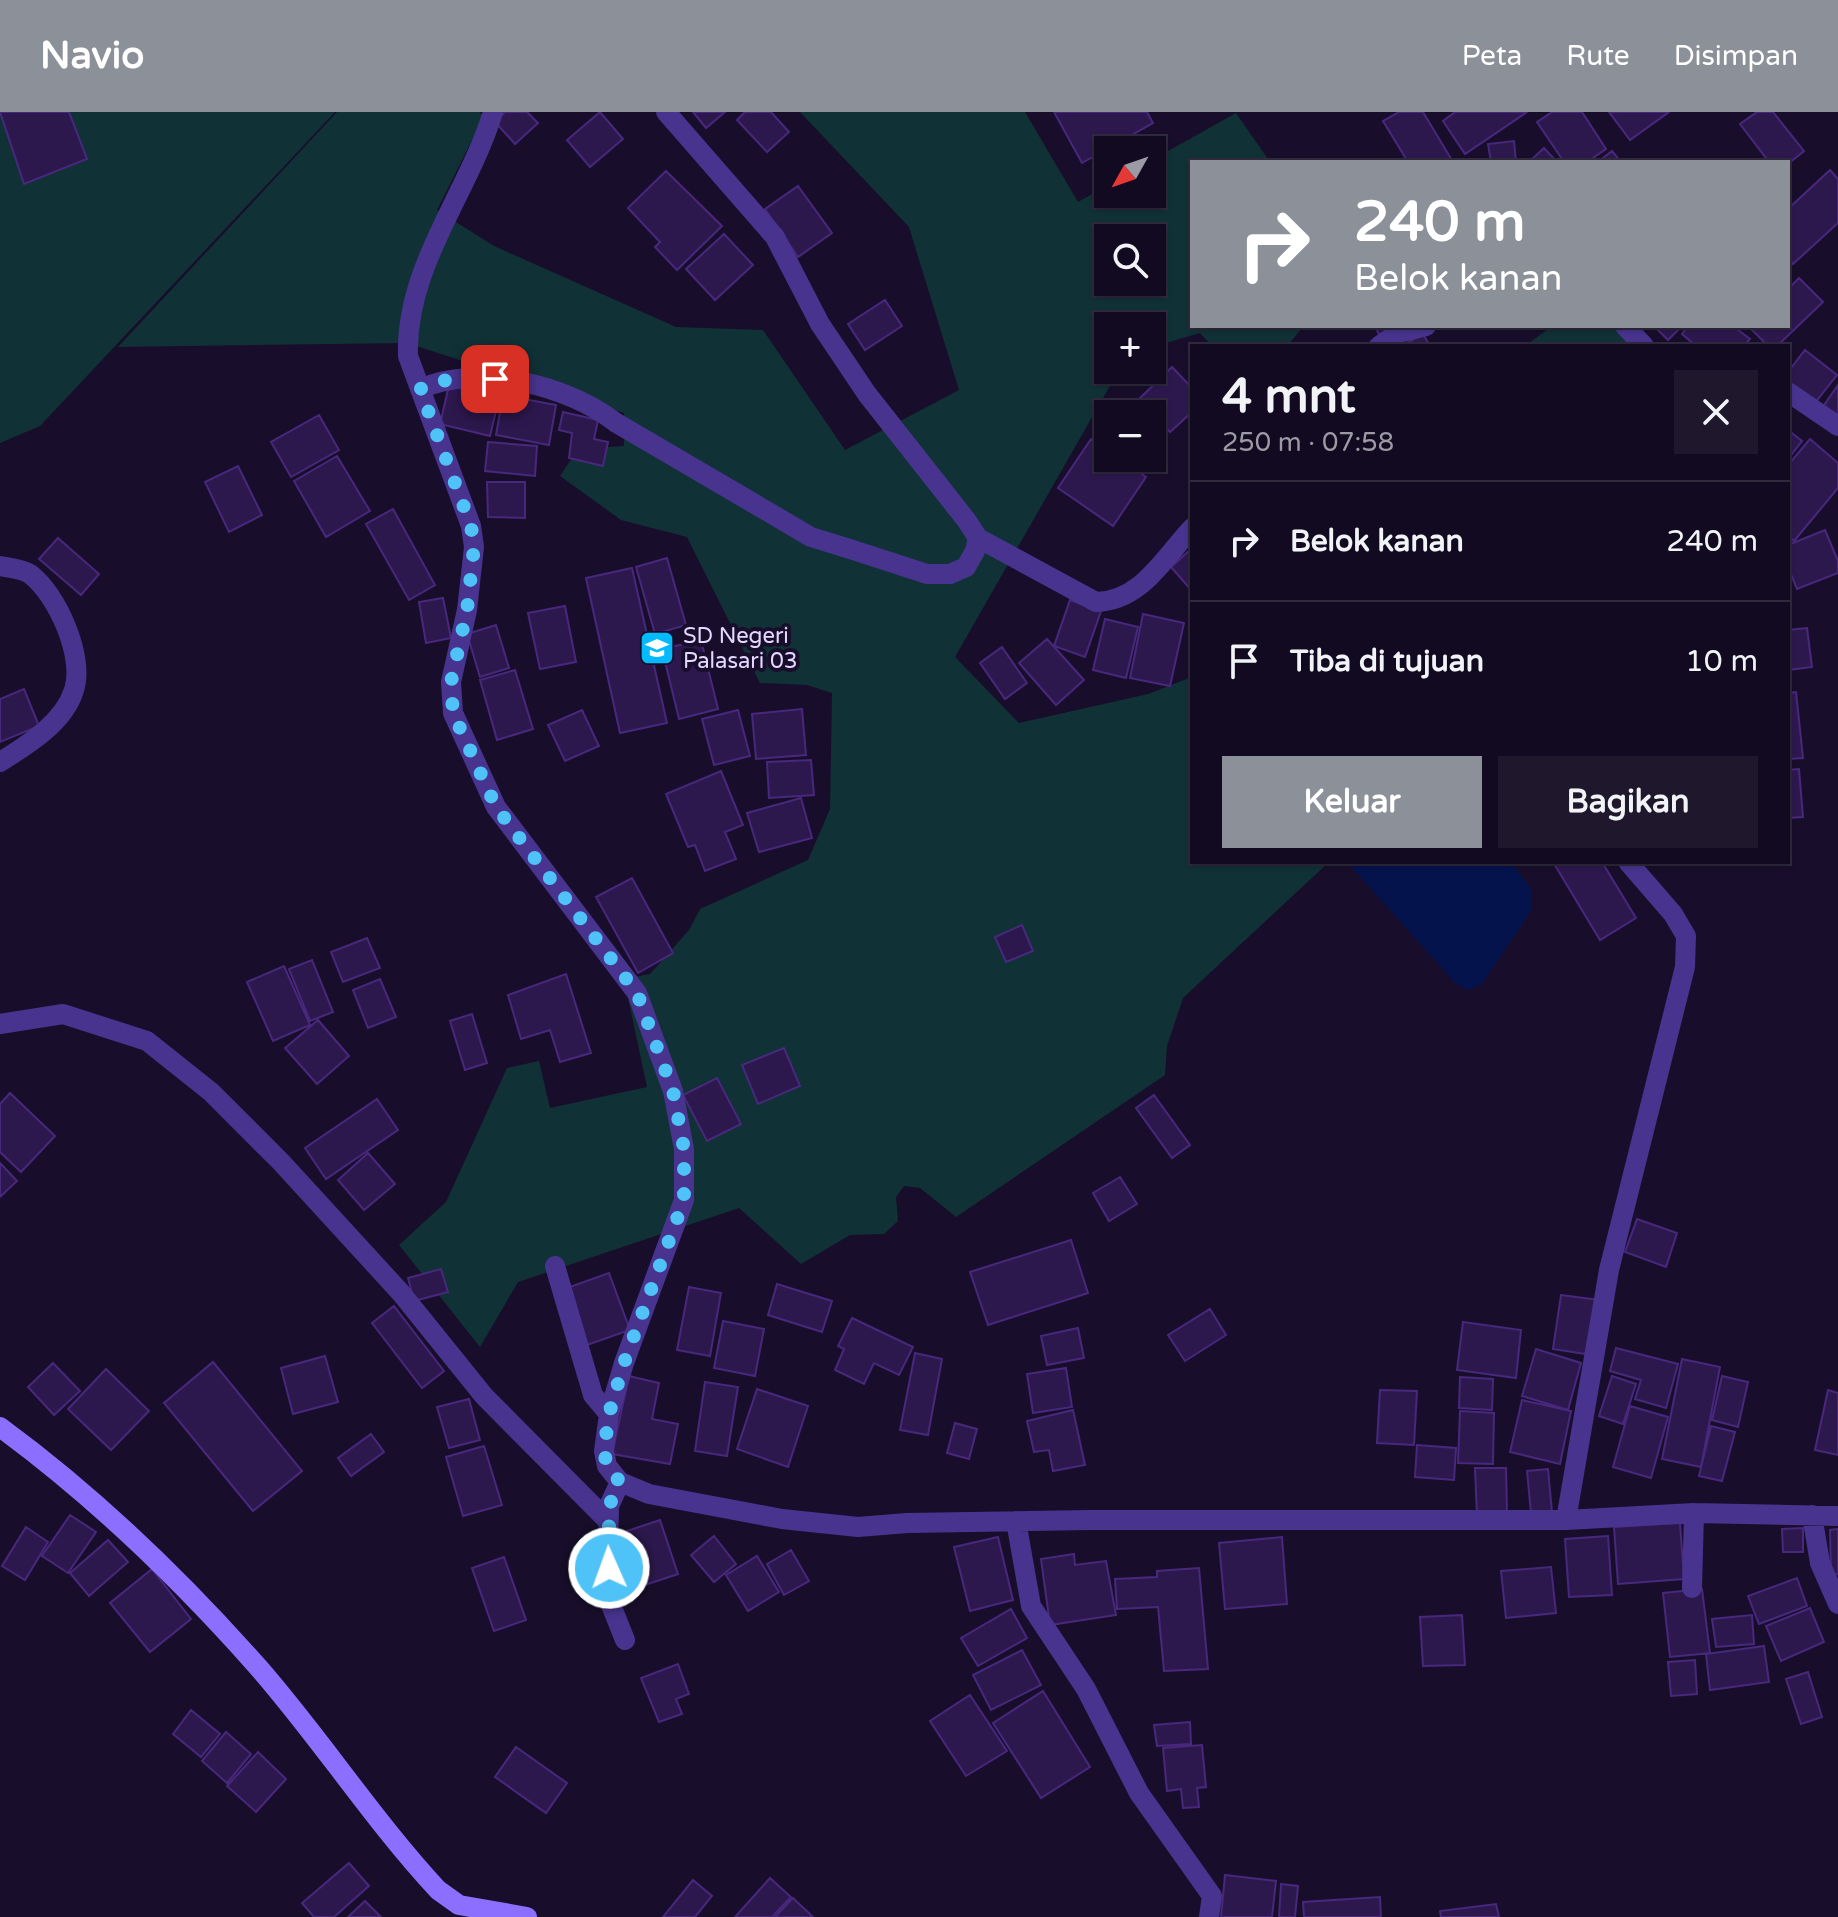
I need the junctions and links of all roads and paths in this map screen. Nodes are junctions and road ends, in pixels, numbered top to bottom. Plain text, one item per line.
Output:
1 (493, 112) edge
2 (666, 112) edge
3 (1418, 328) edge
4 (1627, 328) edge
5 (1382, 344) edge
6 (1642, 344) edge
7 (420, 389) junction
8 (1790, 393) edge
9 (1838, 426) edge
10 (1190, 530) edge
11 (978, 538) junction
12 (0, 566) edge
13 (0, 762) edge
14 (1630, 864) edge
15 (0, 1024) edge
16 (555, 1266) dead end
17 (609, 1414) junction
18 (0, 1427) edge
19 (620, 1482) junction
20 (1694, 1513) junction
21 (1812, 1515) junction
22 (1838, 1516) edge
23 (607, 1520) junction
24 (1566, 1520) junction
25 (1016, 1521) junction
26 (1692, 1588) dead end
27 (1838, 1604) edge
28 (625, 1640) dead end
29 (477, 1914) edge
30 (527, 1917) edge
31 (1209, 1917) edge

1 - 7 street
2 - 11 street
3 - 5 street
4 - 6 street
7 - 11 street
7 - 17 street
8 - 9 street
10 - 11 street
12 - 13 street
14 - 24 street
15 - 23 street
16 - 17 street
17 - 19 street
18 - 29 main road
19 - 23 street
19 - 25 street
20 - 21 street
20 - 24 street
20 - 26 street
21 - 22 street
21 - 27 street
23 - 28 street
24 - 25 street
25 - 31 street
29 - 30 main road

